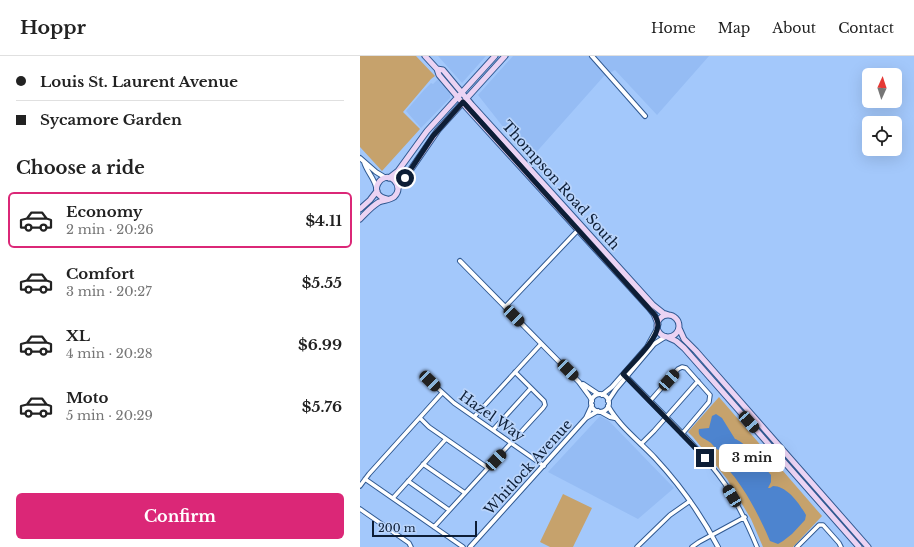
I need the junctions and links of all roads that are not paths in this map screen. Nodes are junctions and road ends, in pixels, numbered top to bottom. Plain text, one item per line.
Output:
1 (425, 56) edge
2 (495, 56) edge
3 (505, 56) edge
4 (592, 56) edge
5 (460, 94) junction
6 (465, 100) junction
7 (646, 116) dead end
8 (360, 158) edge
9 (364, 162) junction
10 (388, 178) junction
11 (398, 188) junction
12 (376, 189) junction
13 (387, 199) junction
14 (360, 209) edge
15 (360, 219) edge
16 (578, 230) junction
17 (460, 261) dead end
18 (505, 307) junction
19 (669, 315) junction
20 (658, 326) junction
21 (679, 328) junction
22 (666, 337) junction
23 (541, 344) junction
24 (515, 372) junction
25 (624, 375) junction
26 (430, 381) dead end
27 (579, 382) junction
28 (698, 382) junction
29 (531, 388) junction
30 (442, 393) junction
31 (600, 395) junction
32 (650, 401) junction
33 (592, 403) junction
34 (608, 403) junction
35 (599, 411) junction
36 (474, 417) junction
37 (666, 417) junction
38 (420, 418) junction
39 (586, 418) junction
40 (615, 418) junction
41 (493, 430) junction
42 (682, 434) junction
43 (446, 438) junction
44 (512, 443) junction
45 (641, 444) junction
46 (423, 464) junction
47 (544, 466) junction
48 (488, 468) junction
49 (365, 479) junction
50 (408, 481) junction
51 (360, 486) edge
52 (465, 493) junction
53 (393, 498) junction
54 (690, 500) junction
55 (360, 509) edge
56 (449, 510) junction
57 (745, 517) junction
58 (434, 527) junction
59 (712, 535) junction
60 (411, 547) edge
61 (463, 547) edge
62 (470, 547) edge
63 (636, 547) edge
64 (692, 547) edge
65 (718, 547) edge
66 (757, 547) edge
67 (797, 547) edge
68 (841, 547) edge
69 (859, 547) edge
70 (868, 547) edge

1 - 5 main road, Thompson Road South
2 - 5 main road
3 - 6 main road
4 - 7 street
5 - 6 main road, Thompson Road South
5 - 10 main road
6 - 11 main road
6 - 16 main road, Thompson Road South
6 - 19 main road, Thompson Road South
8 - 9 street
9 - 10 street
9 - 12 street
10 - 11 main road
10 - 12 main road
11 - 13 main road
12 - 13 main road
12 - 14 main road
13 - 15 main road
16 - 18 street
16 - 20 main road, Thompson Road South
17 - 18 street
18 - 23 street
19 - 20 main road
19 - 21 main road
20 - 22 main road
20 - 25 street
21 - 22 main road
21 - 70 main road
22 - 25 street
22 - 69 main road
23 - 24 street
23 - 27 street
24 - 29 street
24 - 36 street
25 - 31 street
25 - 32 street
25 - 34 street
26 - 30 street, Hazel Way
27 - 31 street
27 - 33 street
28 - 32 street
28 - 37 street
28 - 42 street
29 - 41 street
29 - 44 street
30 - 36 street, Hazel Way
30 - 38 street
31 - 33 street
31 - 34 street
32 - 37 street
33 - 35 street
33 - 39 street, Whitlock Avenue
34 - 35 street
34 - 40 street
35 - 39 street, Whitlock Avenue
35 - 40 street
36 - 41 street, Hazel Way
37 - 42 street
37 - 45 street
38 - 43 street
38 - 49 street
39 - 47 street, Whitlock Avenue
40 - 45 street
41 - 44 street, Hazel Way
42 - 57 street
43 - 46 street
43 - 48 street
44 - 47 street, Hazel Way
44 - 48 street
45 - 54 street
46 - 50 street
46 - 52 street
47 - 62 street, Whitlock Avenue
48 - 52 street
49 - 51 street
49 - 53 street
50 - 53 street
50 - 56 street
52 - 56 street
53 - 58 street
54 - 59 street
54 - 63 street
55 - 60 street
56 - 58 street
57 - 59 street
57 - 66 street
58 - 61 street
59 - 64 street
59 - 65 street
67 - 68 street

